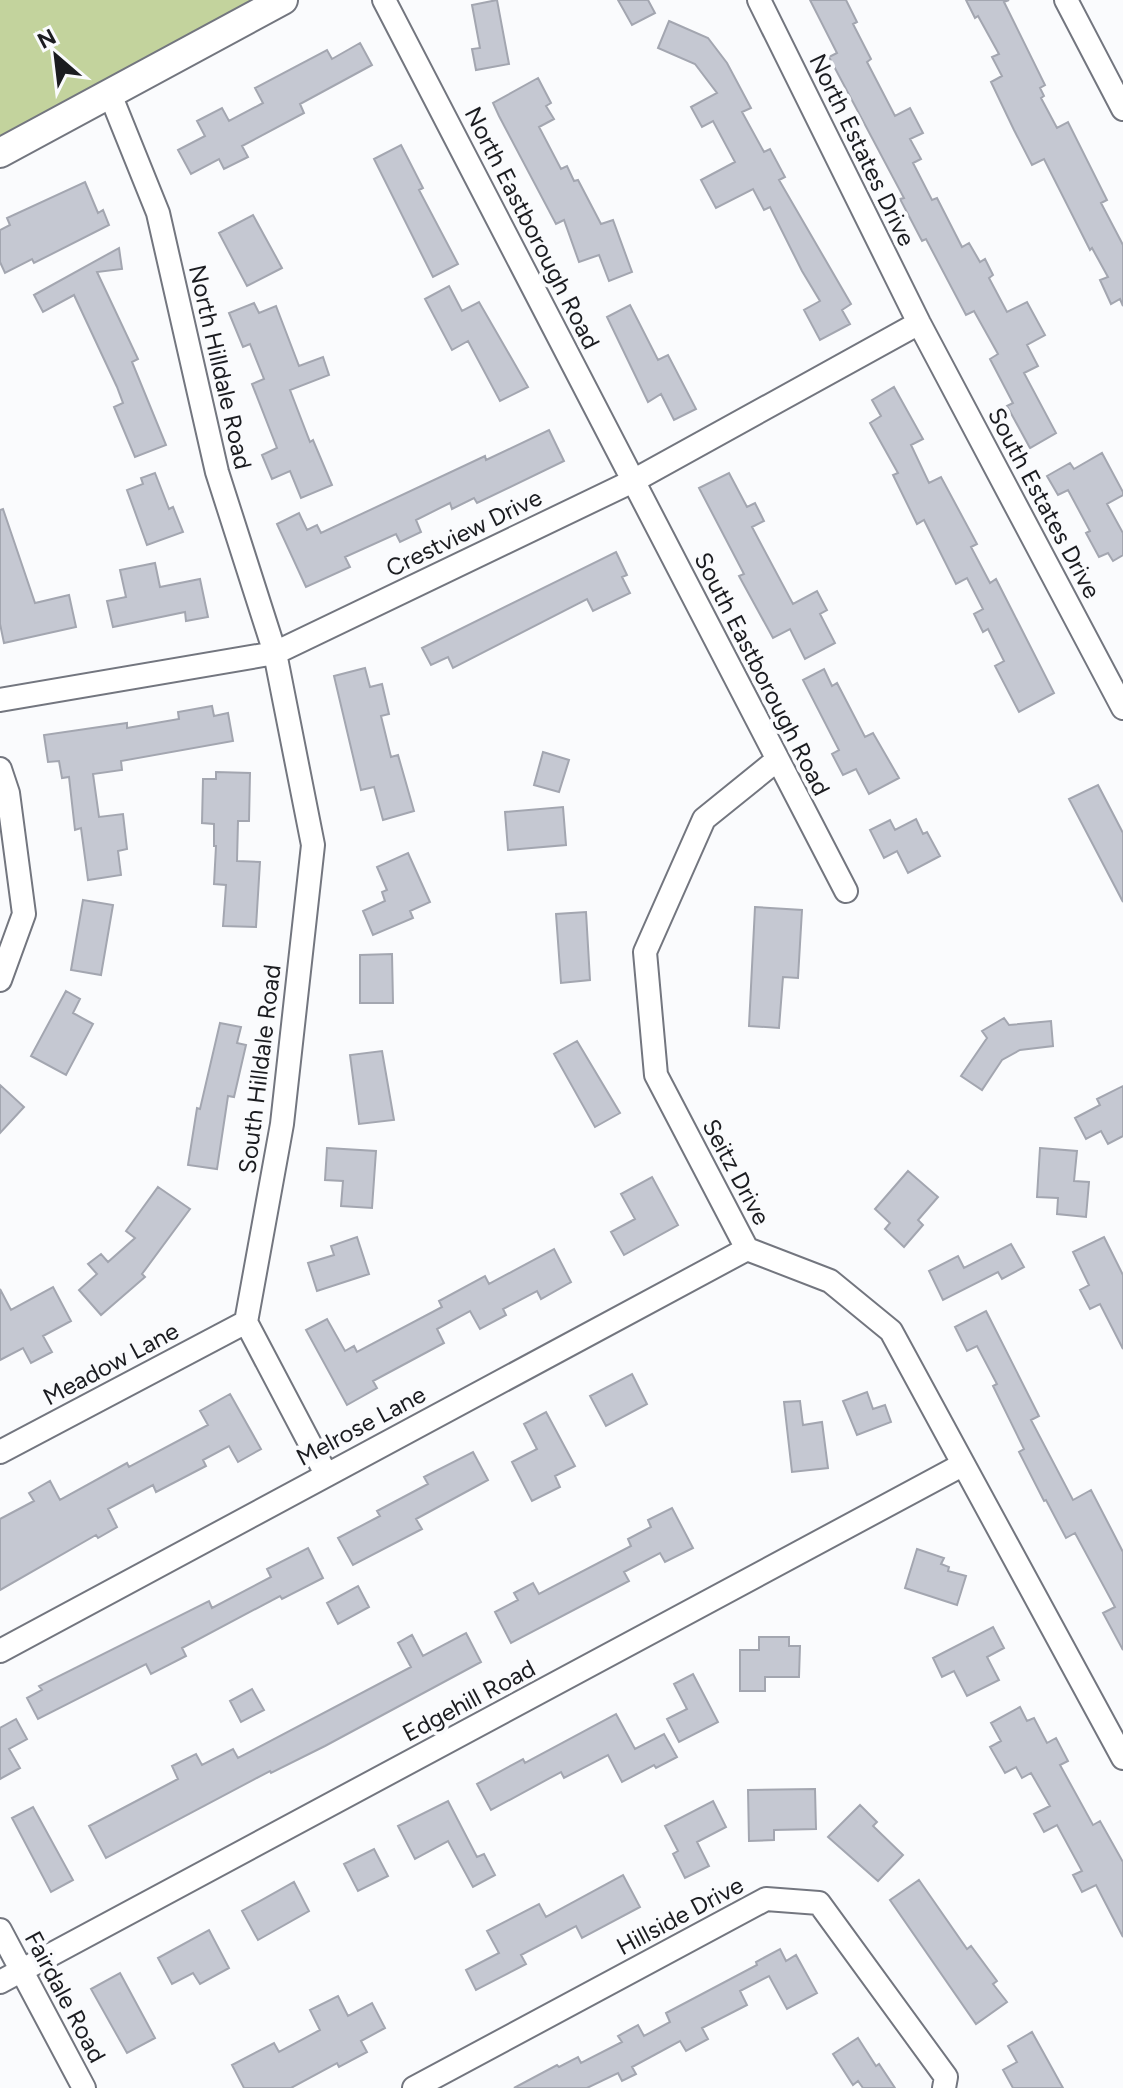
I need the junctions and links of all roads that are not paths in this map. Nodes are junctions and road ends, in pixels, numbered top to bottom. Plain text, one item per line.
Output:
1 (283, 0) edge
2 (384, 0) edge
3 (759, 0) edge
4 (1066, 0) edge
5 (110, 94) junction
6 (1123, 109) edge
7 (0, 153) edge
8 (919, 323) junction
9 (633, 481) junction
10 (275, 653) junction
11 (0, 700) edge
12 (1123, 708) edge
13 (777, 760) junction
14 (0, 769) edge
15 (846, 891) dead end
16 (0, 980) edge
17 (747, 1249) junction
18 (246, 1322) junction
19 (0, 1452) edge
20 (962, 1465) junction
21 (326, 1474) junction
22 (0, 1651) edge
23 (1123, 1758) edge
24 (0, 1930) edge
25 (22, 1971) junction
26 (0, 1982) edge
27 (84, 2088) edge
28 (414, 2088) edge
29 (944, 2088) edge

1 - 5 street
2 - 9 street, North Eastborough Road
3 - 8 street, North Estates Drive
4 - 6 street
5 - 7 street
5 - 10 street, North Hilldale Road
8 - 9 street, Crestview Drive
8 - 12 street, South Estates Drive
9 - 10 street, Crestview Drive
9 - 13 street, South Eastborough Road
10 - 11 street, Crestview Drive
10 - 18 street, South Hilldale Road
13 - 15 street, South Eastborough Road
13 - 17 street, Seitz Drive
14 - 16 street
17 - 20 street, Seitz Drive
17 - 21 street, Melrose Lane
18 - 19 street, Meadow Lane
18 - 21 street
20 - 23 street, Seitz Drive
20 - 25 street, Edgehill Road
21 - 22 street, Melrose Lane
24 - 25 street, Fairdale Road
25 - 26 street, Edgehill Road
25 - 27 street, Fairdale Road
28 - 29 street, Hillside Drive

